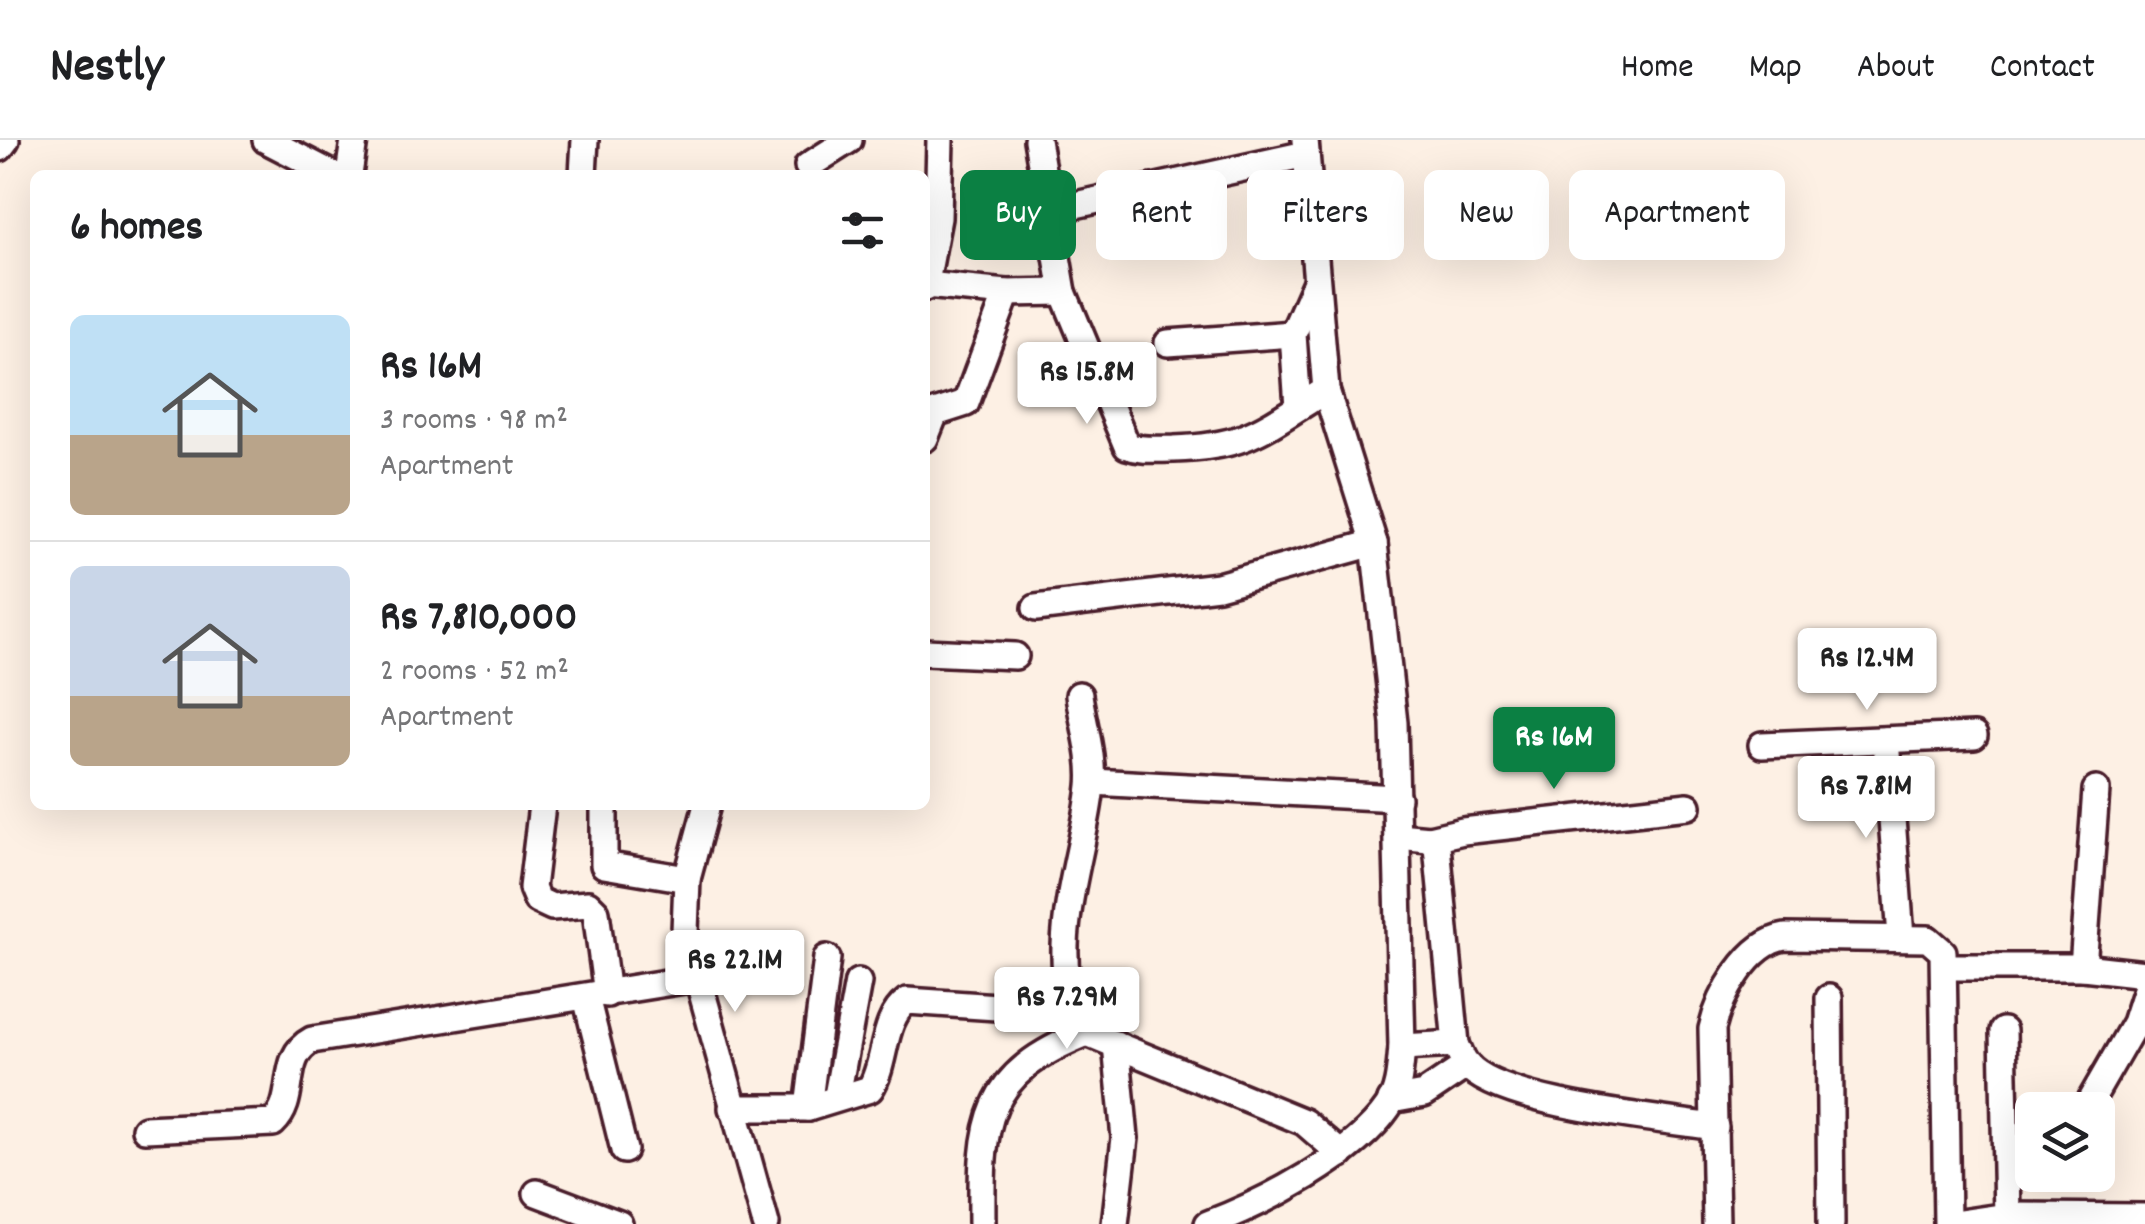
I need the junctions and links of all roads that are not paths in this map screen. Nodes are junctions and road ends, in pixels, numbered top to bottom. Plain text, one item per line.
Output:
1 (6, 140) edge
2 (266, 140) edge
3 (354, 140) edge
4 (585, 140) edge
5 (848, 140) edge
6 (940, 140) edge
7 (1037, 140) edge
8 (1306, 147) edge
9 (0, 148) edge
10 (808, 166) dead end
11 (321, 170) edge
12 (350, 170) edge
13 (583, 170) edge
14 (1042, 170) edge
15 (1076, 204) edge
16 (1057, 260) edge
17 (930, 264) edge
18 (1315, 284) junction
19 (930, 287) edge
20 (1063, 292) junction
21 (1006, 294) junction
22 (1292, 334) junction
23 (1168, 343) dead end
24 (1326, 390) junction
25 (1298, 407) junction
26 (930, 428) edge
27 (1374, 543) junction
28 (1036, 608) dead end
29 (930, 652) edge
30 (1014, 656) dead end
31 (1079, 694) dead end
32 (1974, 736) dead end
33 (1886, 740) junction
34 (1762, 745) dead end
35 (1092, 782) junction
36 (2096, 790) dead end
37 (1397, 798) junction
38 (1688, 806) dead end
39 (541, 810) edge
40 (604, 810) edge
41 (706, 810) edge
42 (1398, 836) junction
43 (1429, 838) junction
44 (627, 872) junction
45 (687, 880) junction
46 (592, 908) junction
47 (1901, 937) junction
48 (827, 958) dead end
49 (1944, 967) junction
50 (2083, 968) junction
51 (2145, 974) edge
52 (697, 978) junction
53 (858, 982) dead end
54 (2145, 992) edge
55 (596, 995) junction
56 (1829, 998) dead end
57 (1080, 1022) junction
58 (2002, 1031) dead end
59 (1116, 1044) junction
60 (1402, 1047) junction
61 (1462, 1055) junction
62 (2096, 1092) edge
63 (837, 1096) junction
64 (1391, 1100) junction
65 (732, 1108) junction
66 (808, 1108) junction
67 (1715, 1127) junction
68 (144, 1129) dead end
69 (624, 1150) dead end
70 (1342, 1154) junction
71 (537, 1193) dead end
72 (2007, 1216) junction
73 (2144, 1220) edge
74 (1218, 1222) edge
75 (619, 1224) edge
76 (766, 1224) edge
77 (982, 1224) edge
78 (1115, 1224) edge
79 (1716, 1224) edge
80 (1831, 1224) edge
81 (1950, 1224) edge

1 - 9 street
2 - 11 street
3 - 12 street
4 - 13 street
5 - 10 street
6 - 17 street
7 - 14 street
8 - 15 street
8 - 18 street
16 - 20 street
18 - 22 street
18 - 24 street
19 - 21 street
20 - 21 street
20 - 25 street
21 - 26 street
22 - 23 street
22 - 25 street
24 - 25 street
24 - 27 street
27 - 28 street
27 - 37 street
29 - 30 street
31 - 35 street
32 - 33 street
33 - 34 street
33 - 47 street
35 - 37 street
35 - 57 street
36 - 50 street
37 - 42 street
38 - 43 street
39 - 46 street
40 - 44 street
41 - 45 street
42 - 43 street
42 - 60 street
43 - 61 street
44 - 45 street
44 - 46 street
45 - 52 street
46 - 55 street
47 - 49 street
47 - 67 street
48 - 66 street
49 - 50 street
49 - 81 street
50 - 51 street
52 - 55 street
52 - 65 street
53 - 63 street
54 - 62 street
55 - 68 street
55 - 69 street
56 - 80 street
57 - 59 street
57 - 63 street
57 - 77 street
58 - 72 street
59 - 70 street
59 - 78 street
60 - 61 street
60 - 64 street
61 - 64 street
61 - 67 street
63 - 66 street
64 - 70 street
65 - 66 street
65 - 76 street
67 - 79 street
70 - 74 street
71 - 75 street
72 - 73 street
72 - 81 street

